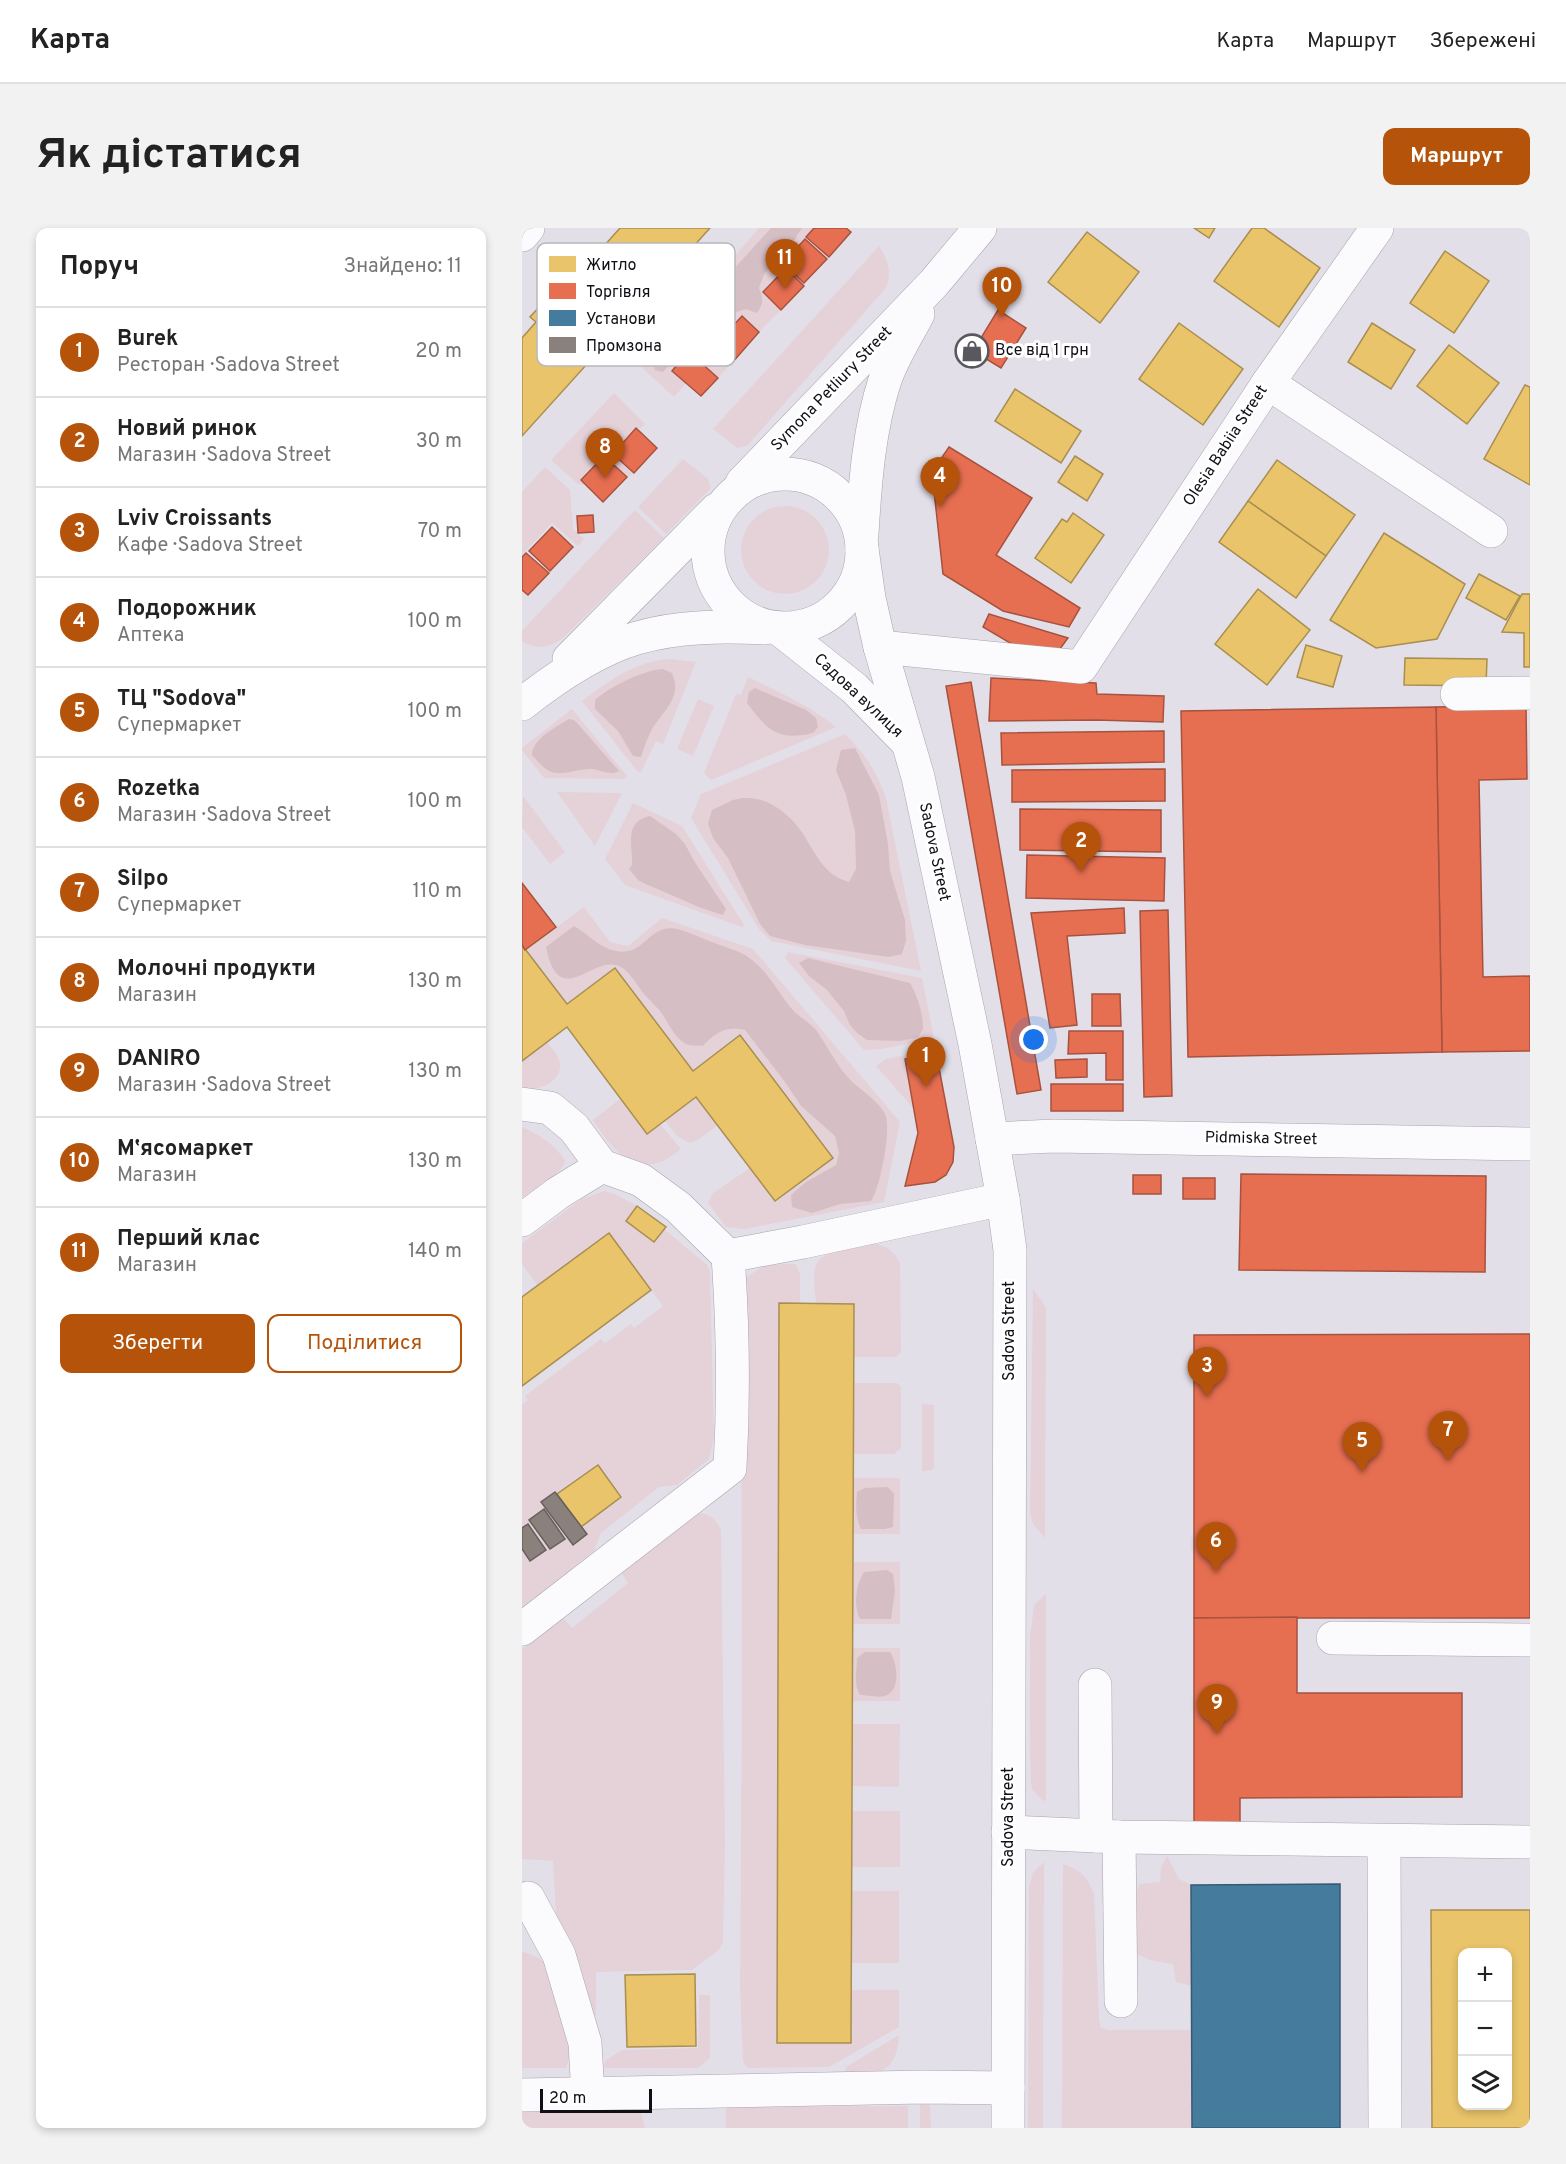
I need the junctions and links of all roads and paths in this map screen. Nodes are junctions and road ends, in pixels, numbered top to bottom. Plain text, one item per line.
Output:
1 (528, 228) edge
2 (980, 228) edge
3 (1377, 228) edge
4 (522, 235) edge
5 (933, 283) junction
6 (1268, 382) junction
7 (727, 499) junction
8 (1491, 531) dead end
9 (862, 544) junction
10 (775, 628) junction
11 (880, 646) junction
12 (526, 693) edge
13 (1530, 693) edge
14 (1457, 694) dead end
15 (909, 743) junction
16 (522, 1104) edge
17 (992, 1139) junction
18 (1530, 1144) edge
19 (602, 1166) junction
20 (1003, 1199) junction
21 (522, 1220) edge
22 (728, 1256) junction
23 (522, 1629) edge
24 (1333, 1638) dead end
25 (1530, 1640) edge
26 (1095, 1685) dead end
27 (1008, 1832) junction
28 (1108, 1837) junction
29 (1384, 1841) junction
30 (1530, 1842) edge
31 (528, 1898) dead end
32 (1121, 2001) dead end
33 (1008, 2088) junction
34 (522, 2095) edge
35 (588, 2095) junction
36 (1008, 2128) edge
37 (1385, 2128) edge

1 - 4 street
2 - 5 street, Symona Petliury Street
3 - 6 street, Olesia Babiia Street
5 - 7 street, Symona Petliury Street
5 - 9 street, Symona Petliury Street
6 - 8 street
6 - 11 street, Olesia Babiia Street
7 - 9 street
7 - 10 street
7 - 12 street, Symona Petliury Street
9 - 10 street
9 - 11 street, Sadova Street
10 - 12 street, Symona Petliury Street
10 - 15 street, Садова вулиця
11 - 15 street, Sadova Street
13 - 14 street
15 - 17 street, Sadova Street
16 - 19 street
17 - 18 street, Pidmiska Street
17 - 20 street, Sadova Street
19 - 21 street
19 - 22 street
20 - 22 street
20 - 27 street, Sadova Street
22 - 23 street
24 - 25 street
26 - 28 street
27 - 28 street
27 - 33 street, Sadova Street
28 - 29 street
28 - 32 street
29 - 30 street
29 - 37 street
31 - 35 street
33 - 35 street
33 - 36 street, Sadova Street
34 - 35 street

